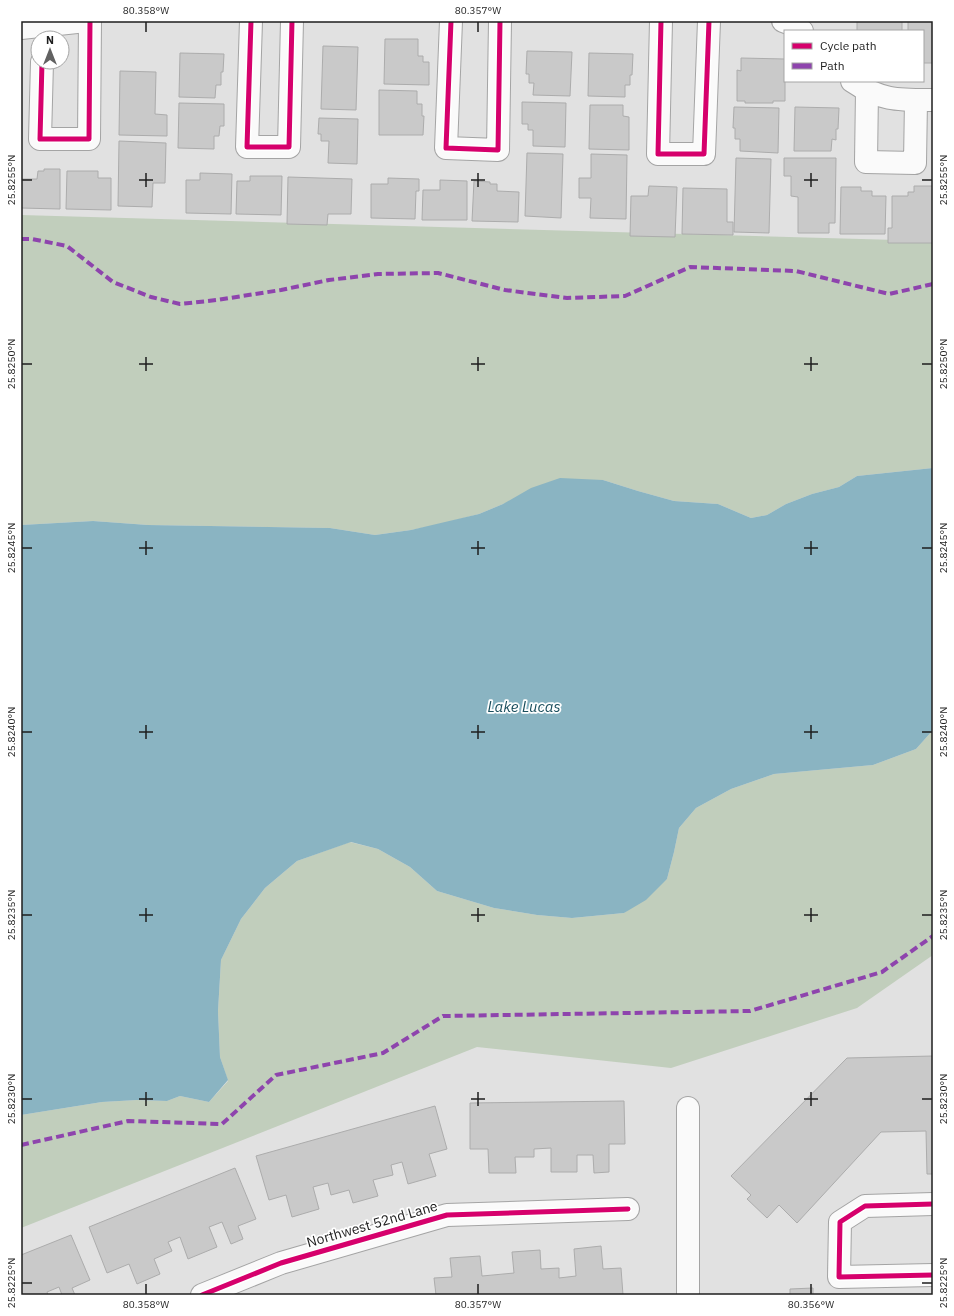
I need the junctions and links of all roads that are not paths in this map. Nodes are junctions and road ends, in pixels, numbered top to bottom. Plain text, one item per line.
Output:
1 (86, 21) edge
2 (90, 21) edge
3 (251, 21) edge
4 (292, 21) edge
5 (451, 21) edge
6 (500, 21) edge
7 (661, 21) edge
8 (709, 21) edge
9 (783, 21) edge
10 (21, 28) edge
11 (32, 30) edge
12 (50, 30) edge
13 (801, 30) edge
14 (42, 70) edge
15 (860, 86) edge
16 (924, 100) edge
17 (688, 1108) dead end
18 (933, 1204) edge
19 (628, 1209) dead end
20 (933, 1275) edge
21 (839, 1286) edge
22 (202, 1295) edge
23 (688, 1295) edge

1 - 12 street
2 - 14 street
3 - 4 street
5 - 6 street
7 - 8 street
9 - 13 street
10 - 11 street
15 - 16 street
15 - 16 street
17 - 23 street
18 - 21 street
19 - 22 street, Northwest 52nd Lane
20 - 21 street

